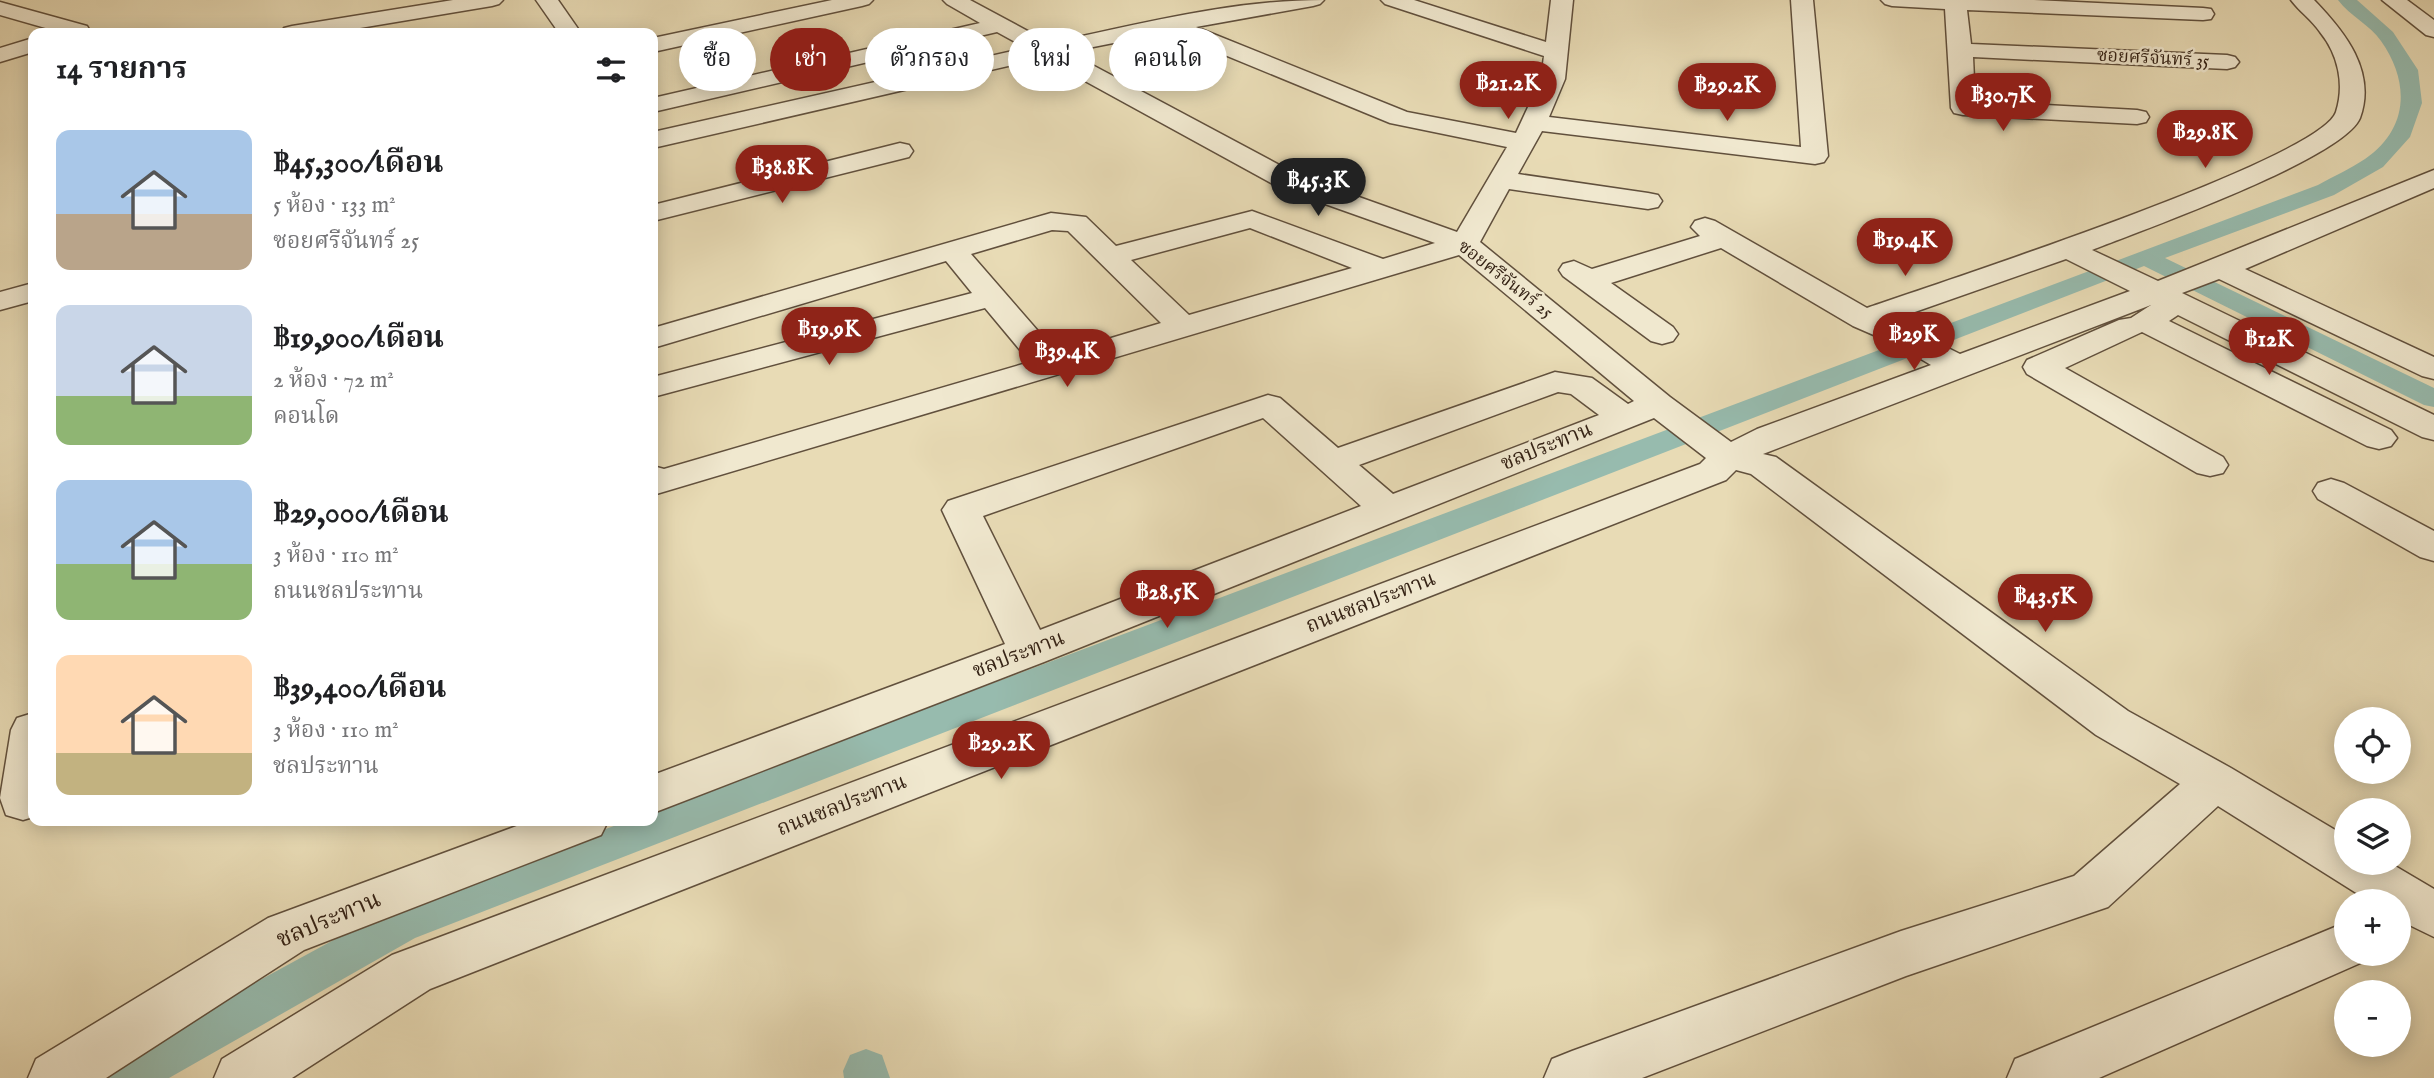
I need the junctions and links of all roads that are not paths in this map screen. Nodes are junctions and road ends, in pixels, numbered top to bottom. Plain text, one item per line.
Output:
1 (400, 0) edge
2 (492, 0) edge
3 (547, 0) edge
4 (753, 0) edge
5 (863, 0) edge
6 (954, 0) edge
7 (1187, 0) edge
8 (1313, 0) edge
9 (1392, 0) edge
10 (1562, 0) edge
11 (1802, 0) edge
12 (1892, 0) edge
13 (2302, 0) edge
14 (2393, 0) edge
15 (1955, 1) edge
16 (5, 9) edge
17 (437, 9) junction
18 (2203, 14) dead end
19 (998, 16) junction
20 (776, 19) junction
21 (1168, 25) junction
22 (69, 28) edge
23 (322, 28) edge
24 (566, 28) edge
25 (786, 28) edge
26 (1014, 28) edge
27 (2434, 30) edge
28 (1095, 41) edge
29 (658, 45) edge
30 (28, 47) edge
31 (1961, 50) junction
32 (1556, 52) junction
33 (0, 55) edge
34 (2082, 55) junction
35 (851, 60) edge
36 (1008, 60) edge
37 (2227, 62) dead end
38 (1095, 77) edge
39 (770, 79) edge
40 (2105, 81) dead end
41 (851, 83) edge
42 (863, 93) junction
43 (658, 104) edge
44 (2137, 117) dead end
45 (1528, 133) junction
46 (658, 139) edge
47 (900, 151) dead end
48 (2434, 178) edge
49 (1500, 180) junction
50 (1648, 201) dead end
51 (658, 212) edge
52 (1464, 243) junction
53 (2068, 249) junction
54 (952, 250) junction
55 (1110, 256) junction
56 (1380, 268) junction
57 (2180, 290) junction
58 (28, 293) edge
59 (992, 297) junction
60 (0, 301) edge
61 (1864, 319) junction
62 (1183, 327) junction
63 (1662, 334) dead end
64 (658, 337) edge
65 (1951, 362) junction
66 (1051, 366) junction
67 (2434, 369) edge
68 (658, 386) edge
69 (1682, 429) junction
70 (2434, 429) edge
71 (2379, 438) dead end
72 (1333, 462) junction
73 (2210, 465) dead end
74 (658, 483) edge
75 (2331, 491) dead end
76 (1388, 510) junction
77 (2434, 548) edge
78 (1029, 651) junction
79 (28, 770) edge
80 (2215, 781) junction
81 (658, 792) edge
82 (23, 801) dead end
83 (571, 826) edge
84 (2334, 853) edge
85 (2365, 875) edge
86 (2420, 916) edge
87 (2334, 951) edge
88 (56, 1078) edge
89 (242, 1078) edge
90 (1572, 1078) edge
91 (2035, 1078) edge

1 - 17 street
2 - 17 street
3 - 24 street
4 - 20 street
5 - 20 street
6 - 19 street, ซอยศรีจันทร์ 25
7 - 21 street
8 - 21 street
9 - 32 street
10 - 32 street
11 - 45 street
12 - 15 street
13 - 53 street
14 - 27 street
15 - 18 street
15 - 31 street
16 - 22 street
17 - 23 street
19 - 26 street, ซอยศรีจันทร์ 25
19 - 35 street
20 - 25 street
20 - 29 street
21 - 28 street
21 - 45 street
30 - 33 street
31 - 34 street, ซอยศรีจันทร์ 35
31 - 44 street
32 - 45 street
34 - 37 street, ซอยศรีจันทร์ 35
34 - 40 street
36 - 42 street
38 - 52 street, ซอยศรีจันทร์ 25
39 - 43 street
41 - 42 street
42 - 46 street
45 - 49 street
47 - 51 street
48 - 57 street
49 - 50 street
49 - 52 street
52 - 56 street
52 - 69 street, ซอยศรีจันทร์ 25
53 - 57 street
53 - 61 street
54 - 55 street
54 - 59 street
54 - 64 street
55 - 56 street
55 - 62 street
56 - 62 street
57 - 65 street
57 - 67 street
57 - 70 street
57 - 71 street
57 - 73 street
58 - 60 street
59 - 66 street
59 - 68 street
61 - 63 street
61 - 65 street
62 - 66 street
65 - 69 street
66 - 74 street
69 - 72 street
69 - 76 street, ชลประทาน
69 - 80 street
69 - 89 street, ถนนชลประทาน
72 - 76 street
72 - 78 street
75 - 77 street
76 - 78 street, ชลประทาน
78 - 81 street, ชลประทาน
79 - 82 street
80 - 84 street
80 - 90 street
83 - 88 street, ชลประทาน
85 - 86 street
87 - 91 street

